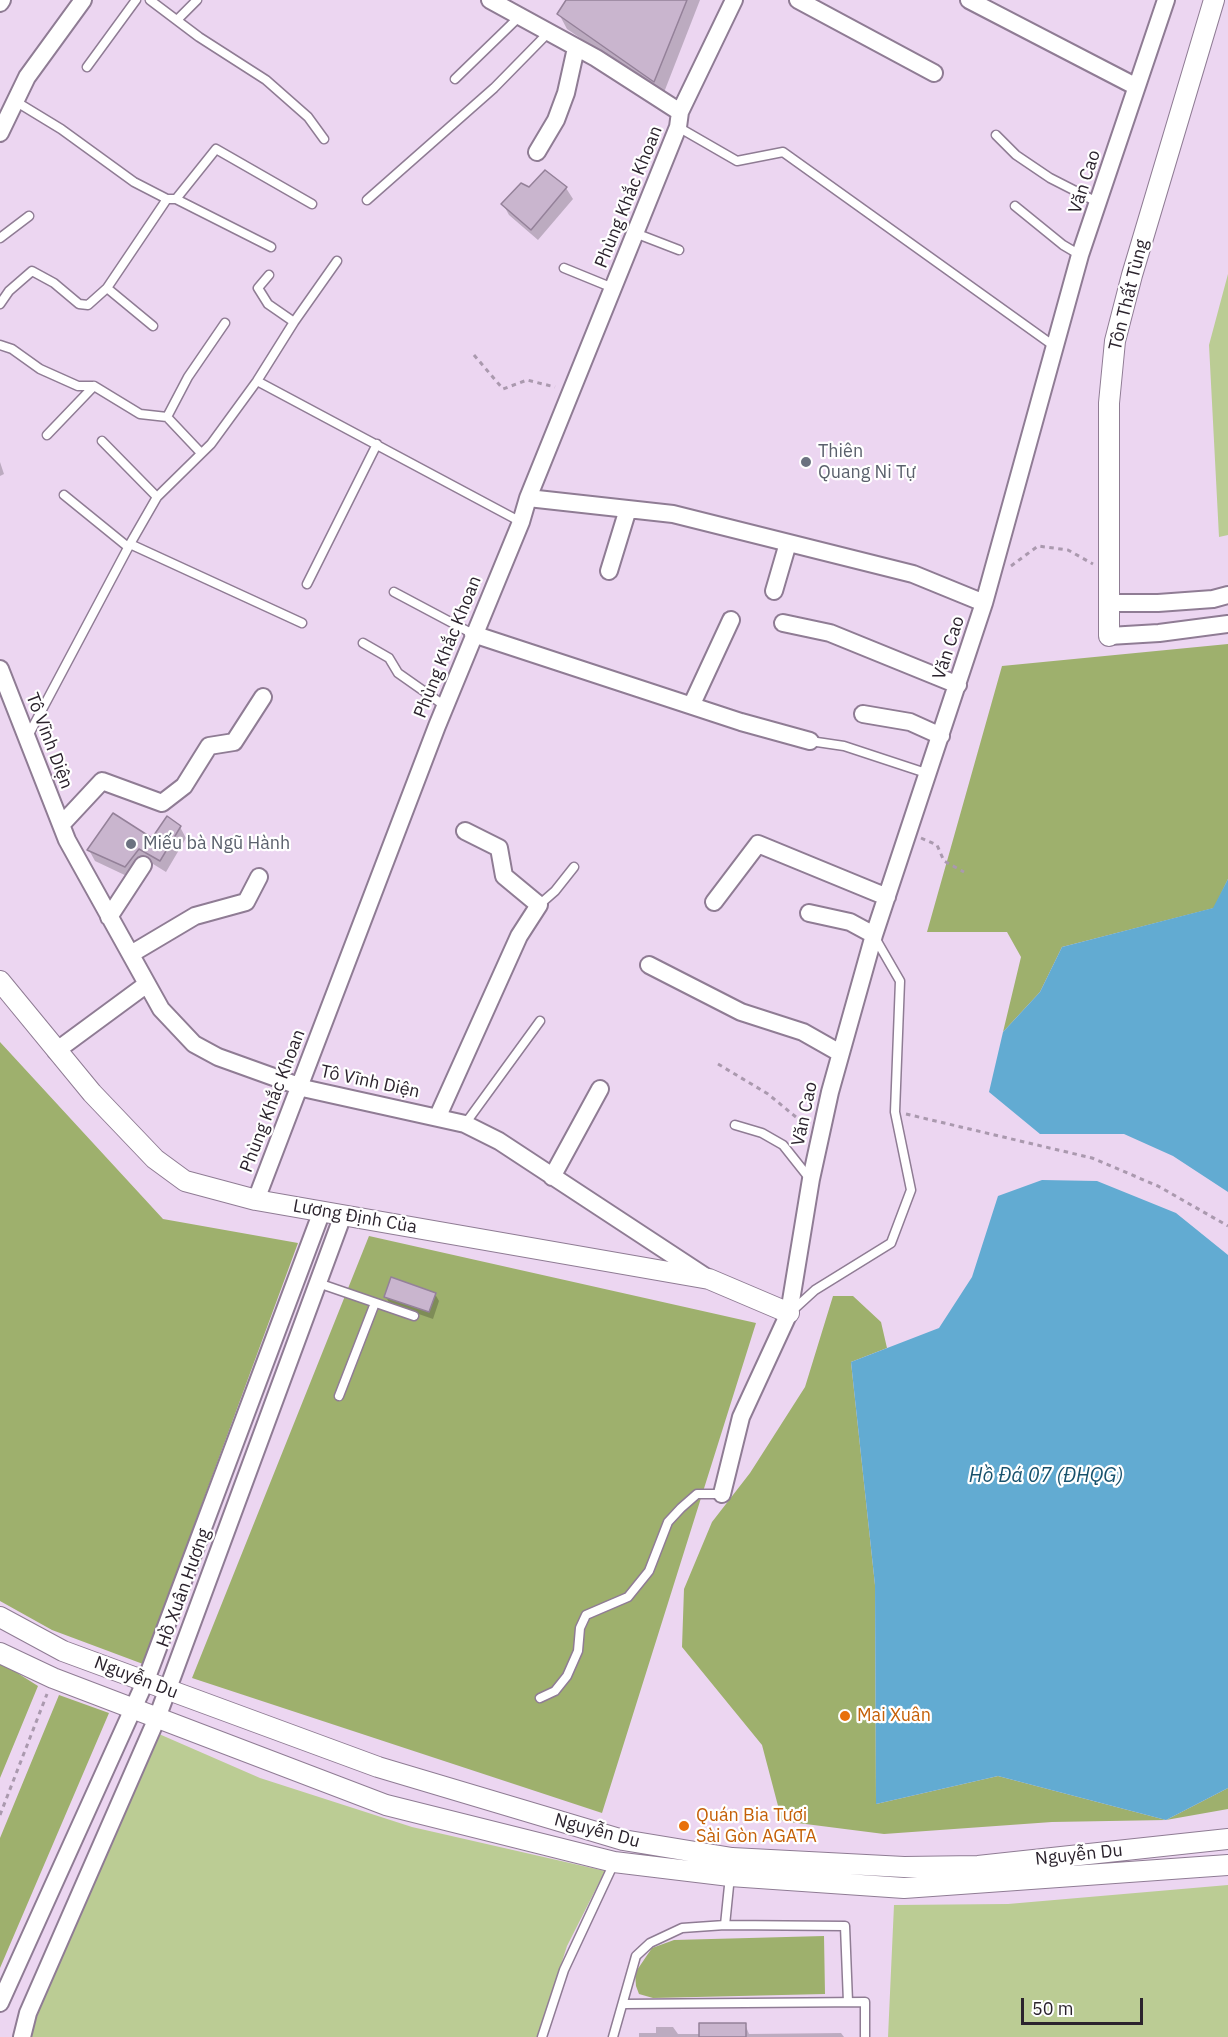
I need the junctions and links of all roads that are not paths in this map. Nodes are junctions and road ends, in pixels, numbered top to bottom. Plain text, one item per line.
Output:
1 (83, 0) edge
2 (136, 0) edge
3 (150, 0) edge
4 (197, 0) edge
5 (490, 0) edge
6 (734, 0) edge
7 (798, 0) edge
8 (969, 0) edge
9 (1165, 0) edge
10 (1214, 0) edge
11 (520, 16) junction
12 (177, 20) junction
13 (549, 32) junction
14 (576, 48) junction
15 (87, 67) dead end
16 (934, 74) dead end
17 (455, 79) dead end
18 (1135, 86) junction
19 (15, 101) junction
20 (679, 119) junction
21 (0, 133) edge
22 (996, 135) dead end
23 (324, 139) dead end
24 (537, 152) dead end
25 (171, 199) junction
26 (367, 200) dead end
27 (312, 204) dead end
28 (1099, 204) junction
29 (1015, 206) dead end
30 (29, 216) dead end
31 (635, 233) junction
32 (0, 238) edge
33 (271, 247) dead end
34 (679, 250) dead end
35 (1080, 255) junction
36 (337, 261) dead end
37 (564, 268) dead end
38 (269, 275) dead end
39 (107, 288) junction
40 (613, 288) junction
41 (0, 304) edge
42 (294, 322) junction
43 (225, 323) dead end
44 (153, 326) dead end
45 (0, 345) edge
46 (1054, 346) junction
47 (257, 381) junction
48 (94, 386) junction
49 (167, 417) junction
50 (47, 435) dead end
51 (102, 441) dead end
52 (377, 444) junction
53 (201, 453) junction
54 (64, 495) dead end
55 (157, 497) junction
56 (528, 498) junction
57 (628, 509) junction
58 (521, 522) junction
59 (788, 543) junction
60 (129, 545) junction
61 (609, 571) dead end
62 (307, 584) dead end
63 (774, 591) dead end
64 (394, 592) dead end
65 (1228, 595) edge
66 (984, 603) junction
67 (1109, 603) junction
68 (731, 620) dead end
69 (302, 623) dead end
70 (783, 623) dead end
71 (1228, 624) edge
72 (473, 634) junction
73 (1109, 636) joint
74 (363, 643) dead end
75 (0, 669) edge
76 (958, 685) junction
77 (263, 697) dead end
78 (692, 704) junction
79 (445, 706) junction
80 (863, 714) dead end
81 (941, 736) junction
82 (28, 737) junction
83 (810, 741) joint
84 (928, 774) junction
85 (61, 825) junction
86 (465, 831) dead end
87 (142, 865) dead end
88 (574, 867) dead end
89 (259, 877) dead end
90 (887, 897) junction
91 (714, 903) dead end
92 (539, 905) junction
93 (809, 913) dead end
94 (109, 917) junction
95 (874, 935) junction
96 (131, 954) junction
97 (649, 965) dead end
98 (0, 981) edge
99 (147, 984) junction
100 (540, 1021) dead end
101 (56, 1051) junction
102 (840, 1053) junction
103 (299, 1086) junction
104 (600, 1089) dead end
105 (438, 1116) junction
106 (465, 1124) junction
107 (735, 1125) dead end
108 (552, 1177) junction
109 (811, 1179) junction
110 (256, 1200) junction
111 (322, 1212) junction
112 (343, 1215) junction
113 (709, 1279) junction
114 (318, 1283) junction
115 (375, 1303) junction
116 (789, 1313) junction
117 (414, 1316) dead end
118 (339, 1396) dead end
119 (722, 1494) joint
120 (0, 1617) edge
121 (63, 1651) junction
122 (0, 1653) edge
123 (53, 1678) junction
124 (146, 1680) junction
125 (167, 1690) junction
126 (540, 1698) dead end
127 (134, 1708) junction
128 (157, 1718) junction
129 (1228, 1839) edge
130 (623, 1840) junction
131 (614, 1862) junction
132 (1228, 1864) edge
133 (729, 1876) junction
134 (725, 1924) junction
135 (848, 2002) junction
136 (0, 2003) edge
137 (624, 2004) junction
138 (22, 2037) edge
139 (542, 2037) edge
140 (613, 2037) edge
141 (865, 2037) edge

1 - 19 street
2 - 15 lane
3 - 12 lane
4 - 12 lane
5 - 11 street
6 - 20 street, Phùng Khắc Khoan
7 - 16 street
8 - 18 street
9 - 18 street, Văn Cao
10 - 67 street, Tôn Thất Tùng
11 - 13 street
11 - 17 lane
12 - 23 lane
13 - 14 street
13 - 26 lane
14 - 20 street
14 - 24 street
18 - 28 street, Văn Cao
19 - 21 street
19 - 25 lane
20 - 31 street, Phùng Khắc Khoan
20 - 46 lane
22 - 28 lane
25 - 27 lane
25 - 33 lane
25 - 39 lane
28 - 35 street, Văn Cao
29 - 35 lane
30 - 32 lane
31 - 34 lane
31 - 40 street, Phùng Khắc Khoan
35 - 46 street, Văn Cao
36 - 42 lane
37 - 40 lane
38 - 42 lane
39 - 41 lane
39 - 44 lane
40 - 56 street, Phùng Khắc Khoan
42 - 47 lane
43 - 49 lane
45 - 48 lane
46 - 66 street, Văn Cao
47 - 52 lane
47 - 53 lane
48 - 49 lane
48 - 50 lane
49 - 53 lane
51 - 55 lane
52 - 58 lane
52 - 62 lane
53 - 55 lane
54 - 60 lane
55 - 60 lane
56 - 57 street
56 - 58 street, Phùng Khắc Khoan
57 - 59 street
57 - 61 street
58 - 72 street, Phùng Khắc Khoan
59 - 63 street
59 - 66 street
60 - 69 lane
60 - 82 lane
64 - 72 lane
65 - 67 street
66 - 76 street, Văn Cao
67 - 73 street, Tôn Thất Tùng
68 - 78 street
70 - 76 street
71 - 73 street
72 - 78 street
72 - 79 street, Phùng Khắc Khoan
74 - 79 lane
75 - 82 street, Tô Vĩnh Diện
76 - 81 street, Văn Cao
77 - 85 street
78 - 83 street
79 - 103 street, Phùng Khắc Khoan
80 - 81 street
81 - 84 street, Văn Cao
82 - 85 street, Tô Vĩnh Diện
83 - 84 lane
84 - 90 street, Văn Cao
85 - 94 street, Tô Vĩnh Diện
86 - 92 street
87 - 94 street
88 - 92 lane
89 - 96 street
90 - 91 street
90 - 95 street, Văn Cao
92 - 105 street
93 - 95 street
94 - 96 street, Tô Vĩnh Diện
95 - 102 street, Văn Cao
95 - 116 lane
96 - 99 street, Tô Vĩnh Diện
97 - 102 street
98 - 101 street, Lương Định Của
99 - 101 street
99 - 103 street, Tô Vĩnh Diện
100 - 106 lane
101 - 110 street, Lương Định Của
102 - 109 street, Văn Cao
103 - 105 street, Tô Vĩnh Diện
103 - 110 street, Phùng Khắc Khoan
104 - 108 street
105 - 106 street, Tô Vĩnh Diện
106 - 108 street, Tô Vĩnh Diện
107 - 109 lane
108 - 113 street, Tô Vĩnh Diện
109 - 116 street, Văn Cao
110 - 111 street, Lương Định Của
111 - 112 street, Lương Định Của
111 - 124 street, Hồ Xuân Hương
112 - 113 street, Lương Định Của
112 - 114 street, Hồ Xuân Hương
113 - 116 street, Lương Định Của
114 - 115 lane
114 - 125 street, Hồ Xuân Hương
115 - 117 lane
115 - 118 lane
116 - 119 street, Văn Cao
119 - 126 lane
120 - 121 street, Nguyễn Du
121 - 123 street
121 - 124 street, Nguyễn Du
122 - 123 street, Nguyễn Du
123 - 127 street, Nguyễn Du
124 - 125 street, Nguyễn Du
124 - 127 street, Hồ Xuân Hương
125 - 128 street, Hồ Xuân Hương
125 - 130 street, Nguyễn Du
127 - 128 street, Nguyễn Du
127 - 136 street, Hồ Xuân Hương
128 - 131 street, Nguyễn Du
128 - 138 street, Hồ Xuân Hương
129 - 130 street, Nguyễn Du
130 - 131 street
131 - 133 street, Nguyễn Du
131 - 139 lane
132 - 133 street, Nguyễn Du
133 - 134 lane
134 - 135 lane
134 - 137 lane
135 - 137 lane
135 - 141 lane
137 - 140 lane

